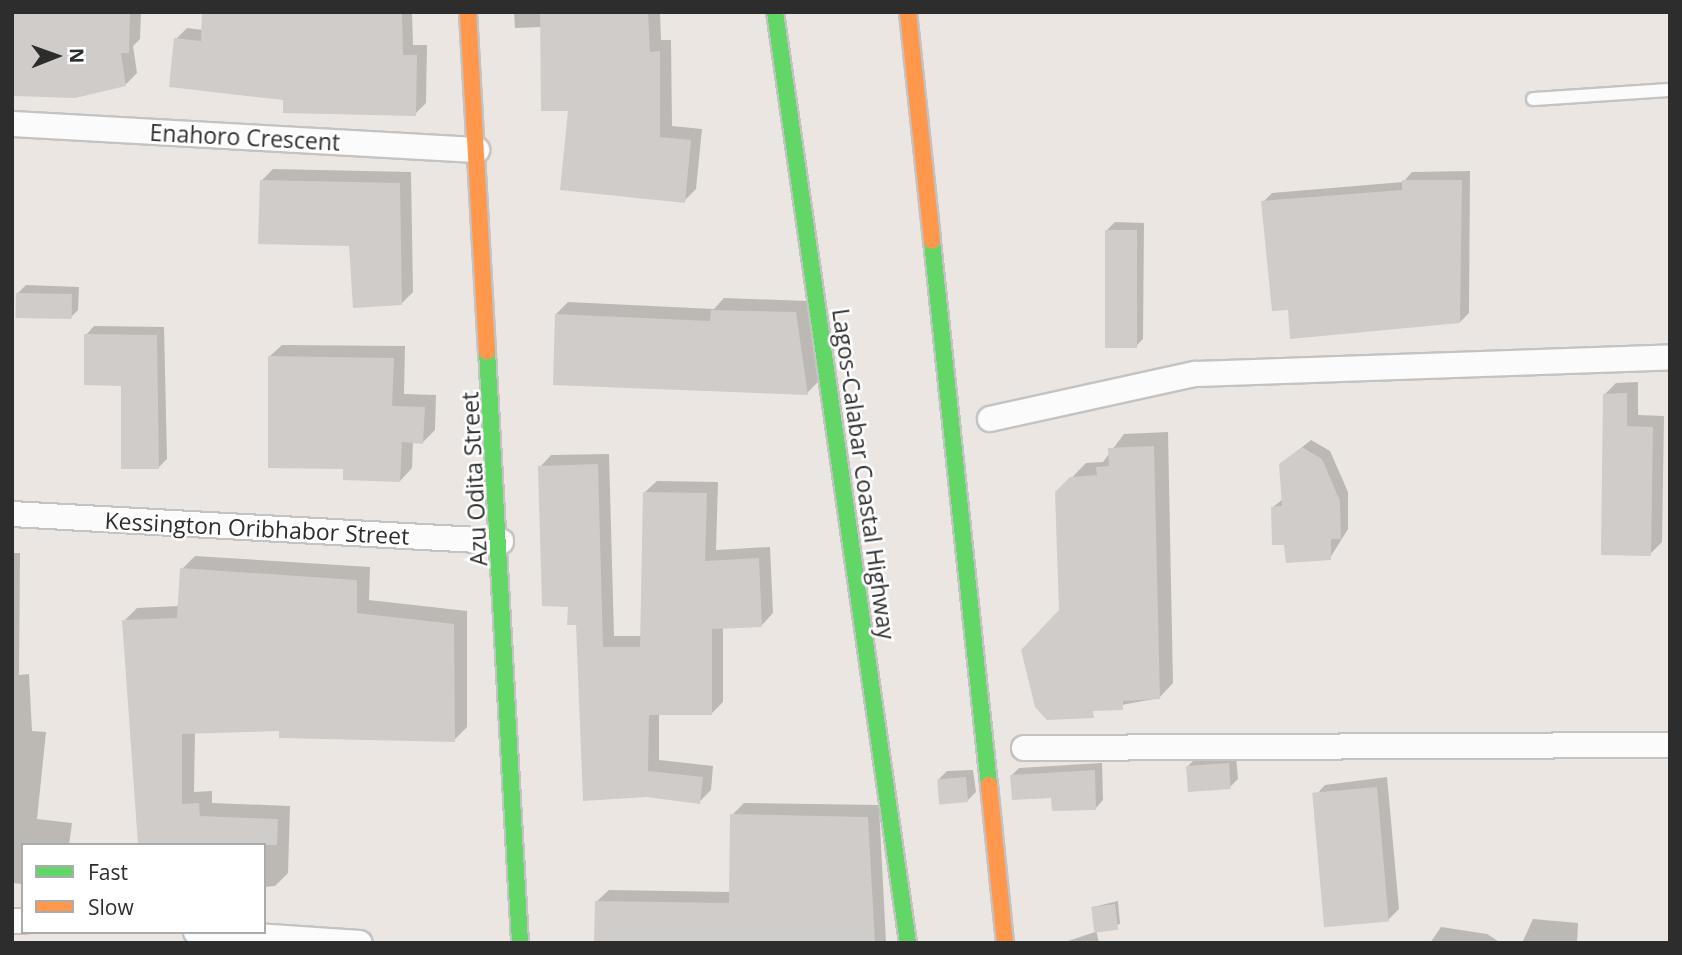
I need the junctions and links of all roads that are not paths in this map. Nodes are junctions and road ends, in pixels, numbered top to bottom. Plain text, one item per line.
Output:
1 (468, 12) edge
2 (775, 12) edge
3 (908, 12) edge
4 (1670, 90) edge
5 (1533, 99) dead end
6 (12, 124) edge
7 (477, 150) junction
8 (1670, 357) edge
9 (990, 419) dead end
10 (12, 514) edge
11 (501, 541) junction
12 (1670, 745) edge
13 (1024, 748) dead end
14 (226, 934) edge
15 (360, 943) edge
16 (520, 943) edge
17 (908, 943) edge
18 (1005, 943) edge

1 - 7 main road, Azu Odita Street
2 - 17 main road, Lagos-Calabar Coastal Highway
3 - 18 main road
4 - 5 lane
6 - 7 street, Enahoro Crescent
7 - 11 main road, Azu Odita Street
8 - 9 street
10 - 11 street, Kessington Oribhabor Street
11 - 16 main road, Azu Odita Street
12 - 13 street
14 - 15 street

